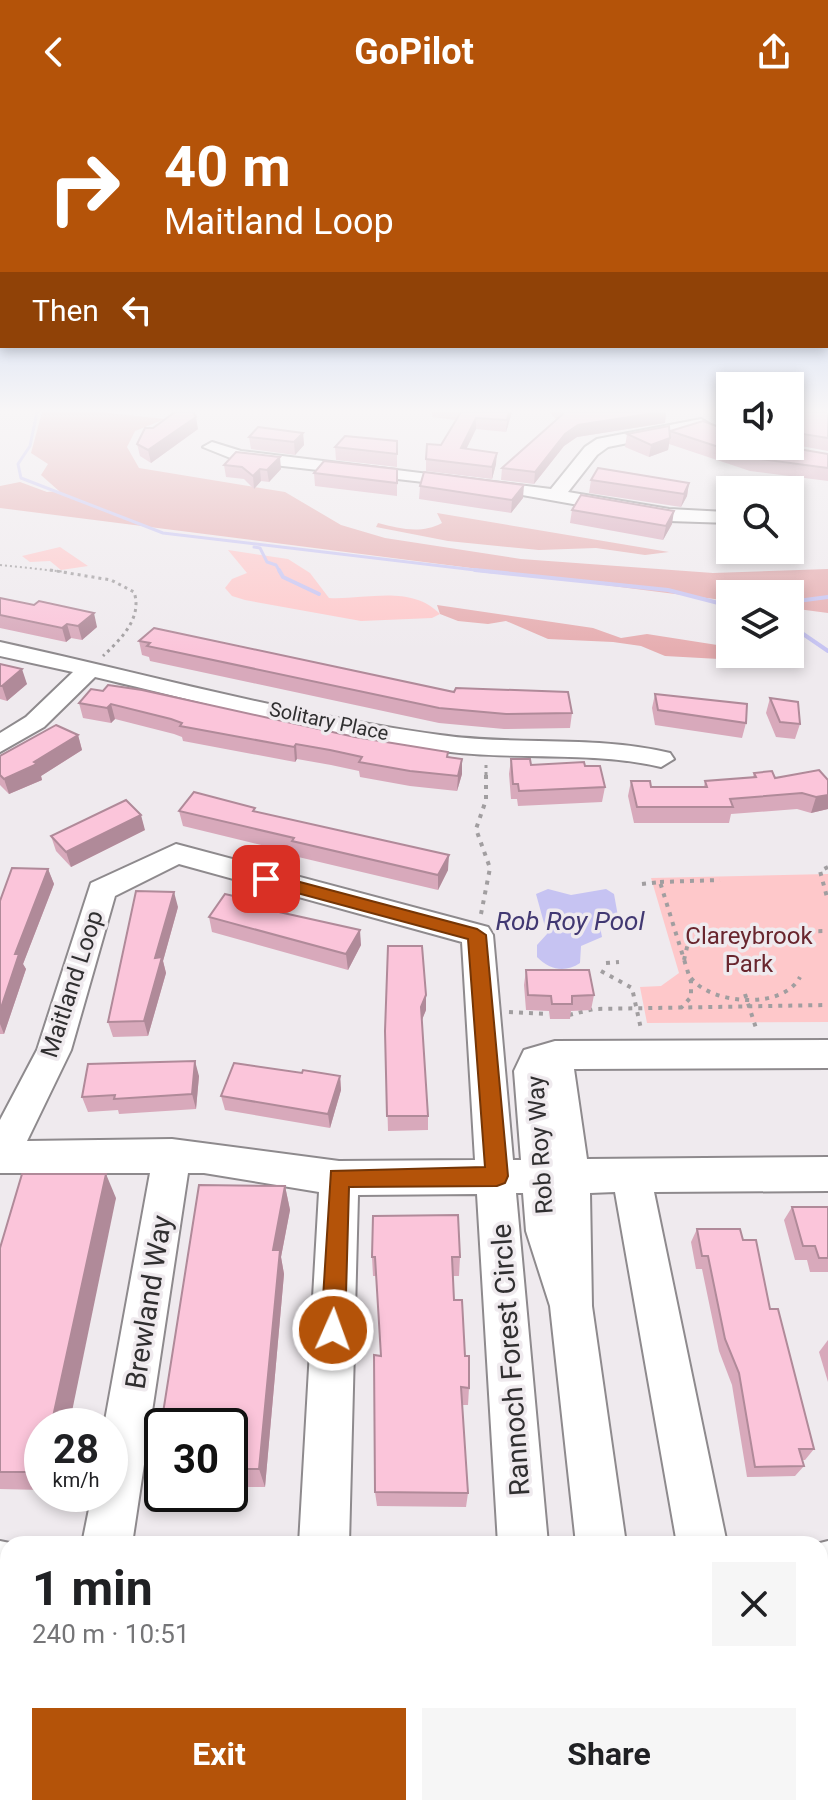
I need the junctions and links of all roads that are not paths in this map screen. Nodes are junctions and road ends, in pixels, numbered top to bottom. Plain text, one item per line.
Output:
1 (530, 492) edge
2 (558, 492) edge
3 (555, 496) junction
4 (716, 517) edge
5 (0, 649) edge
6 (90, 669) junction
7 (0, 744) edge
8 (661, 759) dead end
9 (828, 1054) edge
10 (172, 1155) junction
11 (0, 1157) edge
12 (828, 1174) edge
13 (631, 1175) junction
14 (497, 1176) junction
15 (556, 1176) junction
16 (339, 1178) junction
17 (108, 1536) edge
18 (324, 1536) edge
19 (522, 1536) edge
20 (600, 1536) edge
21 (700, 1536) edge

1 - 3 street
2 - 3 street
3 - 4 street
5 - 6 street, Solitary Place
6 - 7 street
6 - 8 street, Solitary Place
9 - 15 street, Rob Roy Way
10 - 11 street, Maitland Loop
10 - 16 street, Maitland Loop
10 - 17 street, Brewland Way
11 - 14 street, Maitland Loop
12 - 13 street, Maitland Loop
13 - 15 street, Maitland Loop
13 - 21 street
14 - 15 street, Maitland Loop
14 - 16 street, Maitland Loop
14 - 19 street, Rannoch Forest Circle
15 - 20 street, Rob Roy Way
16 - 18 street

